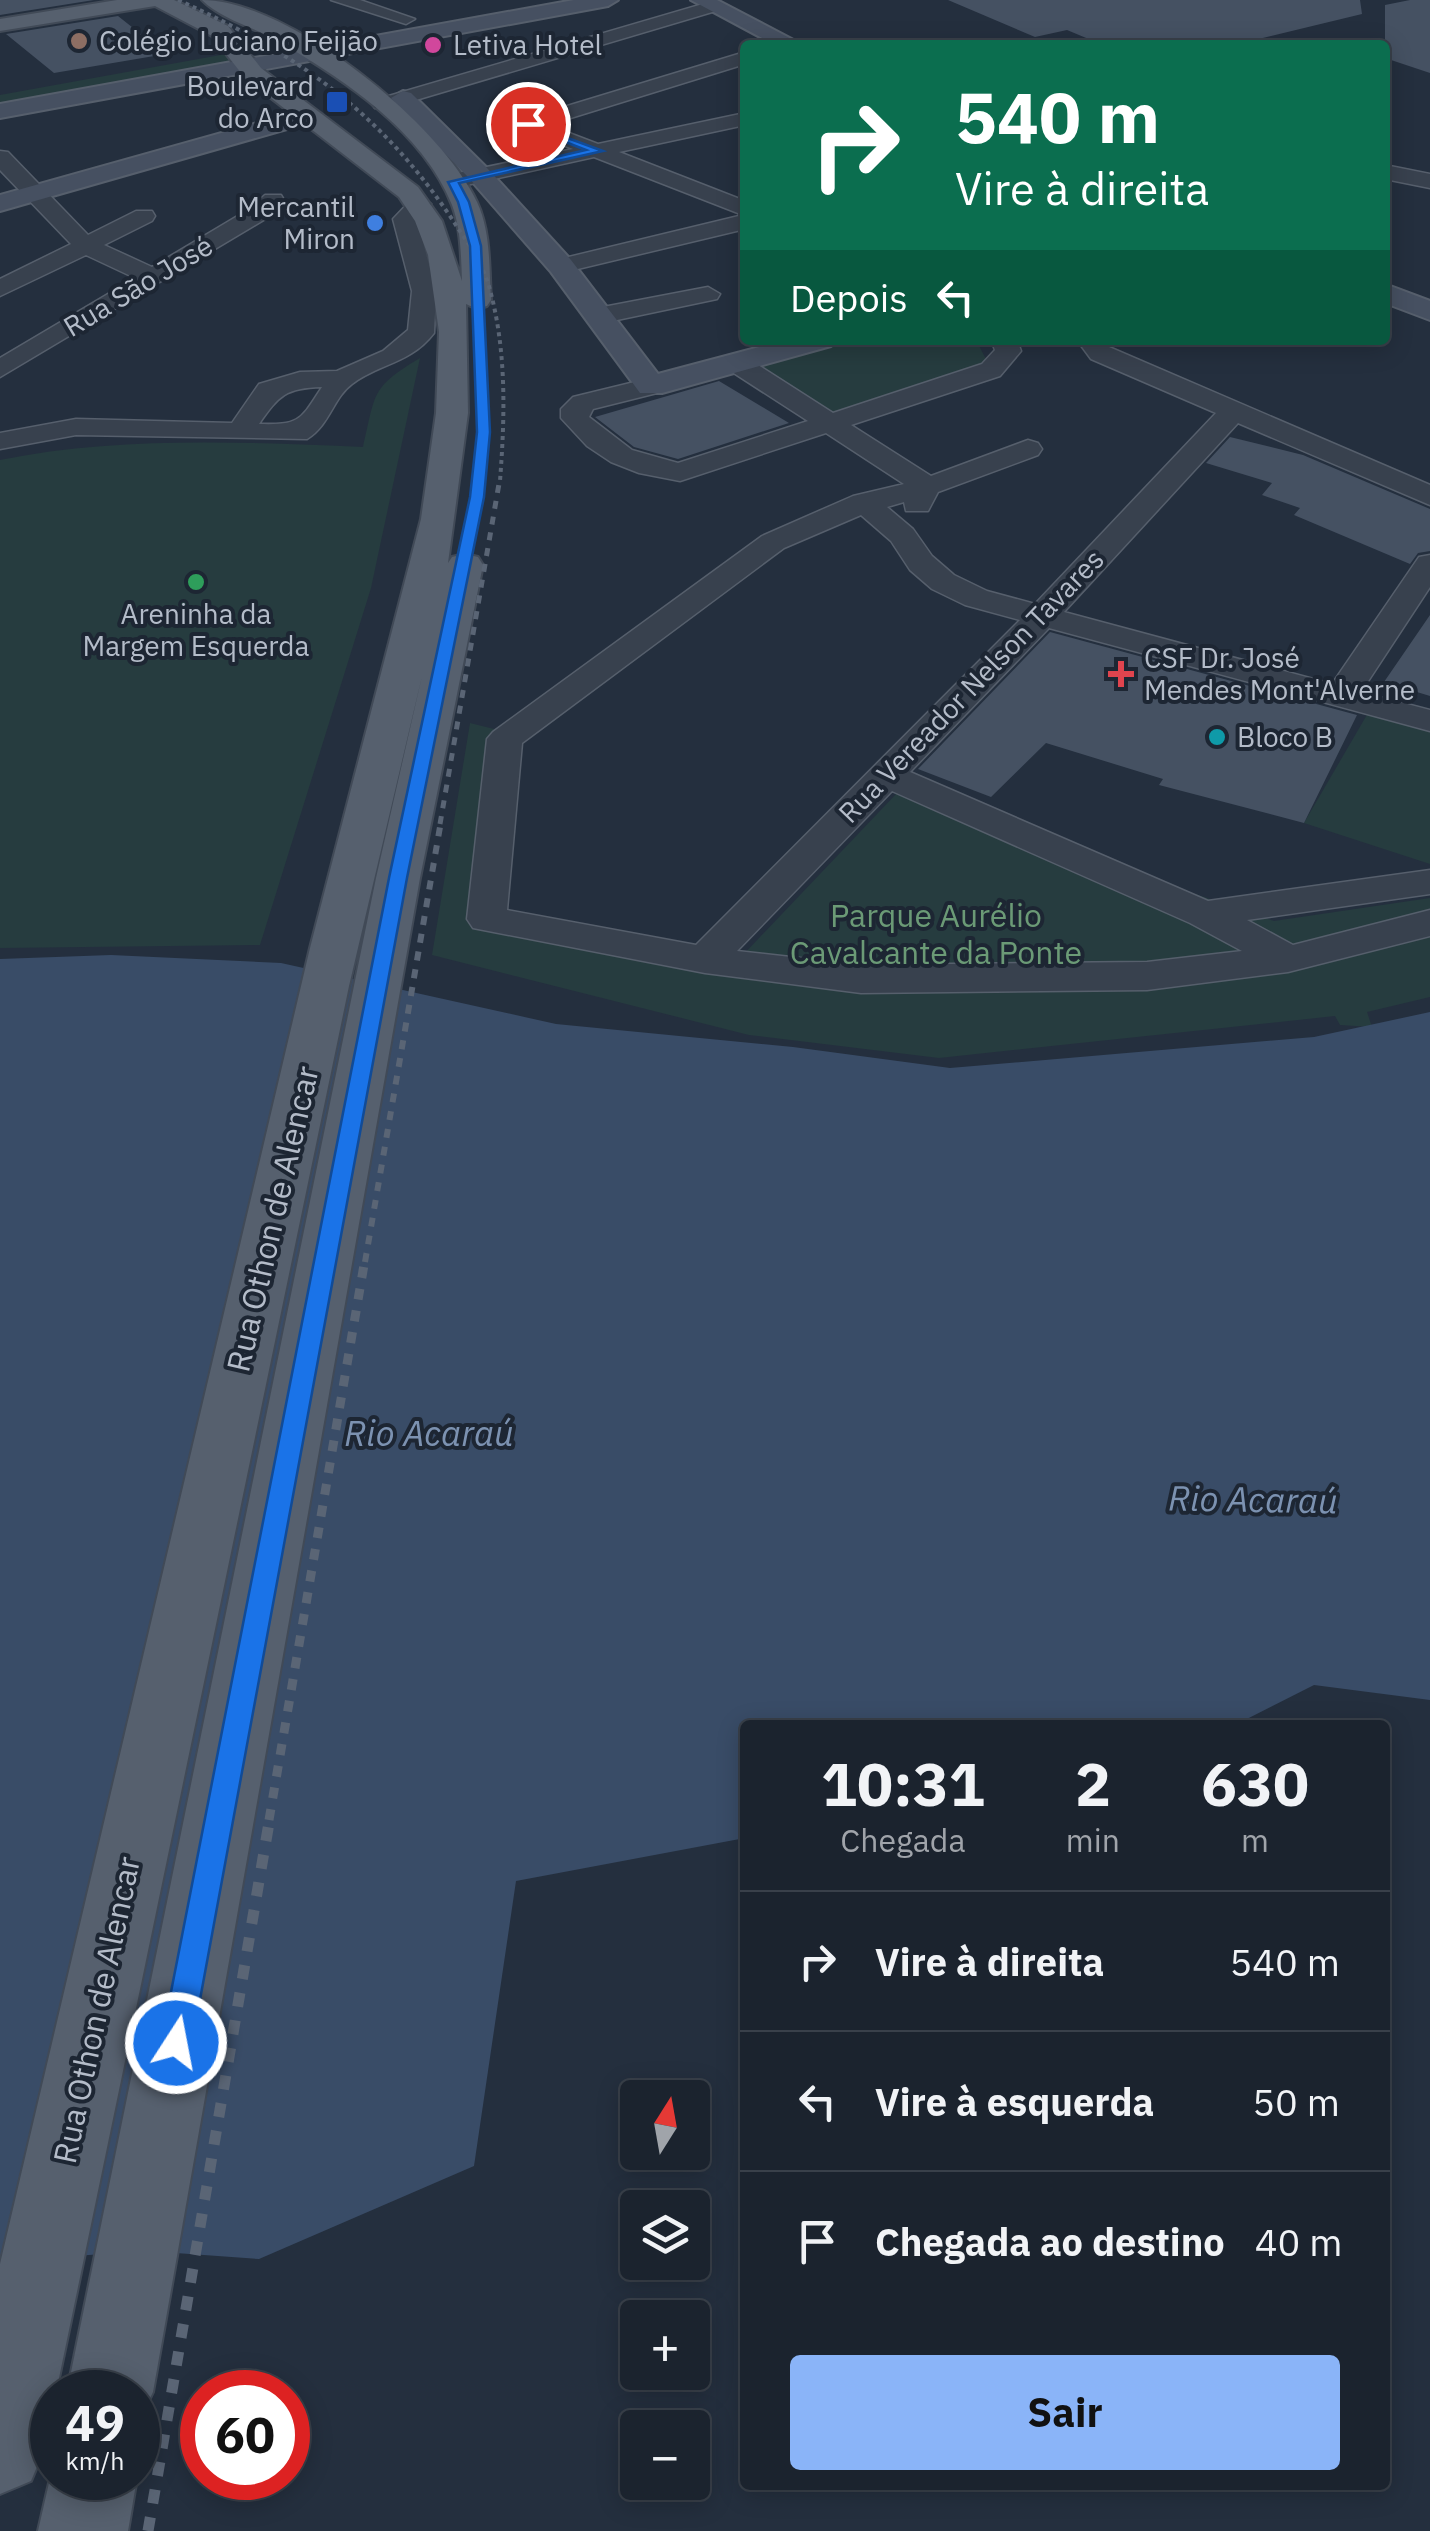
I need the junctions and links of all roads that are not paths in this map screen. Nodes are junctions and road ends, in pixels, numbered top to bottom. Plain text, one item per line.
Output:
1 (157, 0) edge
2 (212, 0) edge
3 (340, 0) edge
4 (520, 0) edge
5 (608, 0) edge
6 (707, 3) edge
7 (406, 19) junction
8 (0, 25) edge
9 (780, 40) edge
10 (305, 46) junction
11 (242, 59) junction
12 (740, 60) edge
13 (0, 92) edge
14 (393, 101) junction
15 (0, 112) edge
16 (307, 116) junction
17 (740, 120) edge
18 (719, 124) junction
19 (740, 131) edge
20 (598, 151) junction
21 (0, 157) edge
22 (1390, 175) edge
23 (466, 177) junction
24 (1430, 180) edge
25 (33, 194) junction
26 (273, 200) dead end
27 (0, 203) edge
28 (420, 204) junction
29 (740, 207) edge
30 (144, 216) dead end
31 (740, 223) edge
32 (86, 246) junction
33 (562, 266) junction
34 (153, 277) junction
35 (0, 289) edge
36 (708, 294) dead end
37 (1390, 295) edge
38 (1390, 314) edge
39 (1430, 314) edge
40 (598, 316) junction
41 (803, 345) edge
42 (1006, 345) edge
43 (1094, 345) edge
44 (738, 364) junction
45 (0, 369) edge
46 (341, 379) junction
47 (651, 386) junction
48 (1235, 410) junction
49 (483, 412) dead end
50 (832, 424) junction
51 (240, 431) junction
52 (0, 441) edge
53 (1028, 449) dead end
54 (927, 486) junction
55 (1430, 496) edge
56 (863, 502) junction
57 (902, 534) junction
58 (470, 536) dead end
59 (1430, 564) edge
60 (1042, 616) junction
61 (1341, 696) junction
62 (1430, 721) edge
63 (884, 774) junction
64 (374, 878) junction
65 (1430, 882) edge
66 (1204, 914) junction
67 (1430, 923) edge
68 (705, 960) junction
69 (1288, 960) junction
70 (114, 2370) edge
71 (0, 2450) edge
72 (89, 2500) edge
73 (83, 2531) edge

1 - 8 main road
1 - 11 main road, Rua Othon de Alencar
2 - 10 main road
3 - 7 street
4 - 7 main road
5 - 10 main road
6 - 9 main road
6 - 14 street
7 - 10 main road
10 - 11 main road
10 - 14 main road
11 - 13 main road
11 - 15 main road
11 - 16 main road, Rua Othon de Alencar
12 - 20 street
14 - 23 main road
16 - 25 main road
16 - 28 main road, Rua Othon de Alencar
17 - 18 street
18 - 19 street
18 - 20 street
20 - 23 street
20 - 29 street
21 - 25 street
22 - 24 street
23 - 33 main road
23 - 49 main road
25 - 27 main road
25 - 32 street
26 - 34 street, Rua São José
28 - 46 street
28 - 64 main road, Rua Othon de Alencar
30 - 32 street
31 - 33 street
32 - 34 street
32 - 35 street
33 - 40 main road
34 - 45 street, Rua São José
36 - 40 street
37 - 39 main road
38 - 39 main road
40 - 47 main road
41 - 44 main road
42 - 50 street
43 - 48 street
44 - 47 main road
44 - 50 street
46 - 51 street
46 - 51 street
47 - 50 street
48 - 55 street
48 - 60 street, Rua Vereador Nelson Tavares
50 - 54 street
51 - 52 street
53 - 54 street
54 - 56 street
54 - 57 street
56 - 57 street
56 - 68 street
57 - 60 street
58 - 64 main road, Rua Othon de Alencar
59 - 61 street
60 - 61 street
60 - 63 street, Rua Vereador Nelson Tavares
61 - 62 street
63 - 66 street
63 - 68 street, Rua Vereador Nelson Tavares
64 - 70 main road, Rua Othon de Alencar
64 - 71 main road, Rua Othon de Alencar
65 - 66 street
66 - 69 street
67 - 69 street
68 - 69 street
72 - 73 main road

